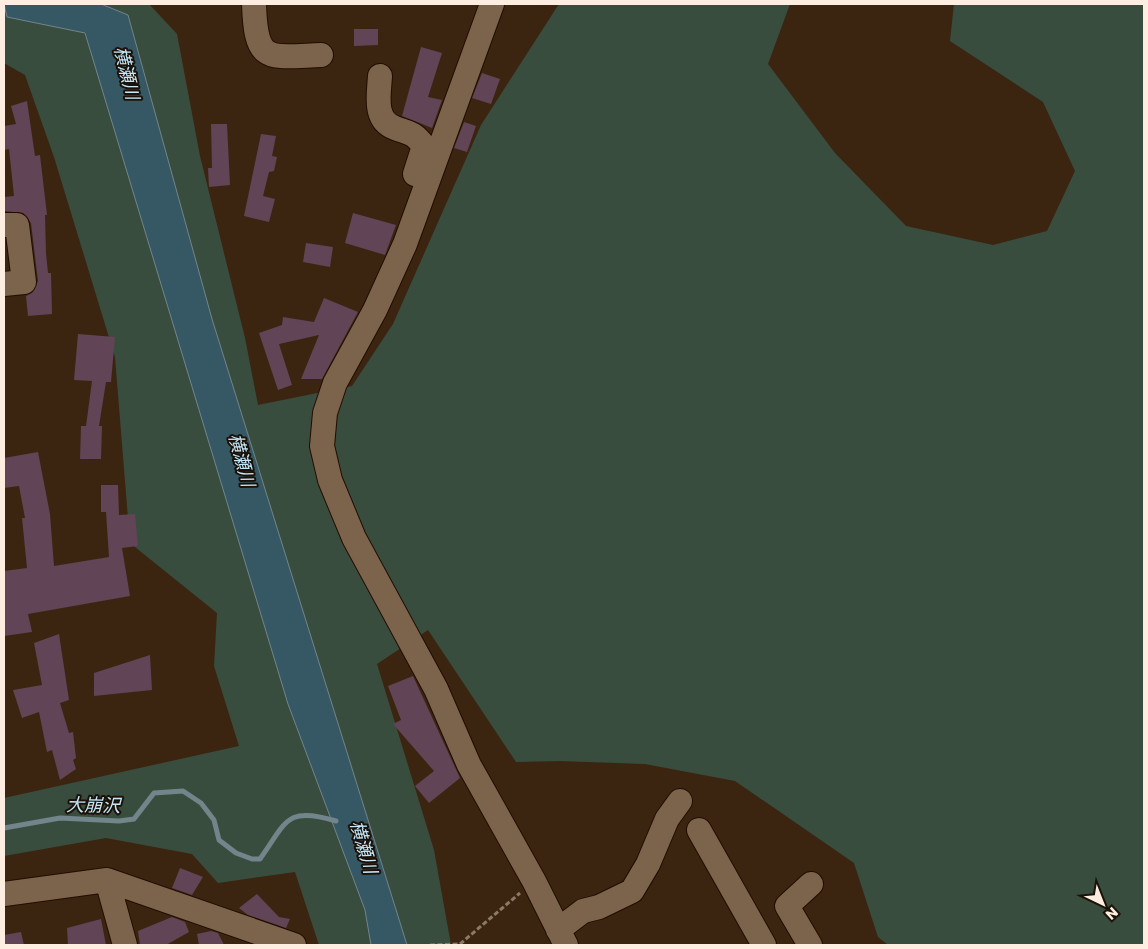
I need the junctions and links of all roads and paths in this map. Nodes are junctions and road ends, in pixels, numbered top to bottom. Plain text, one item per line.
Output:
1 (254, 4) edge
2 (492, 4) edge
3 (321, 55) dead end
4 (380, 76) dead end
5 (417, 207) junction
6 (4, 225) edge
7 (4, 284) edge
8 (680, 801) dead end
9 (700, 830) dead end
10 (107, 880) junction
11 (534, 881) junction
12 (812, 884) dead end
13 (4, 894) edge
14 (562, 938) edge
15 (125, 945) edge
16 (294, 945) edge
17 (430, 945) edge
18 (764, 945) edge
19 (810, 945) edge

1 - 3 street
2 - 5 street
4 - 5 street
5 - 11 street
6 - 7 street
8 - 14 street
9 - 18 street
10 - 13 street
10 - 15 street
10 - 16 street
11 - 14 street
11 - 17 path
12 - 19 street

